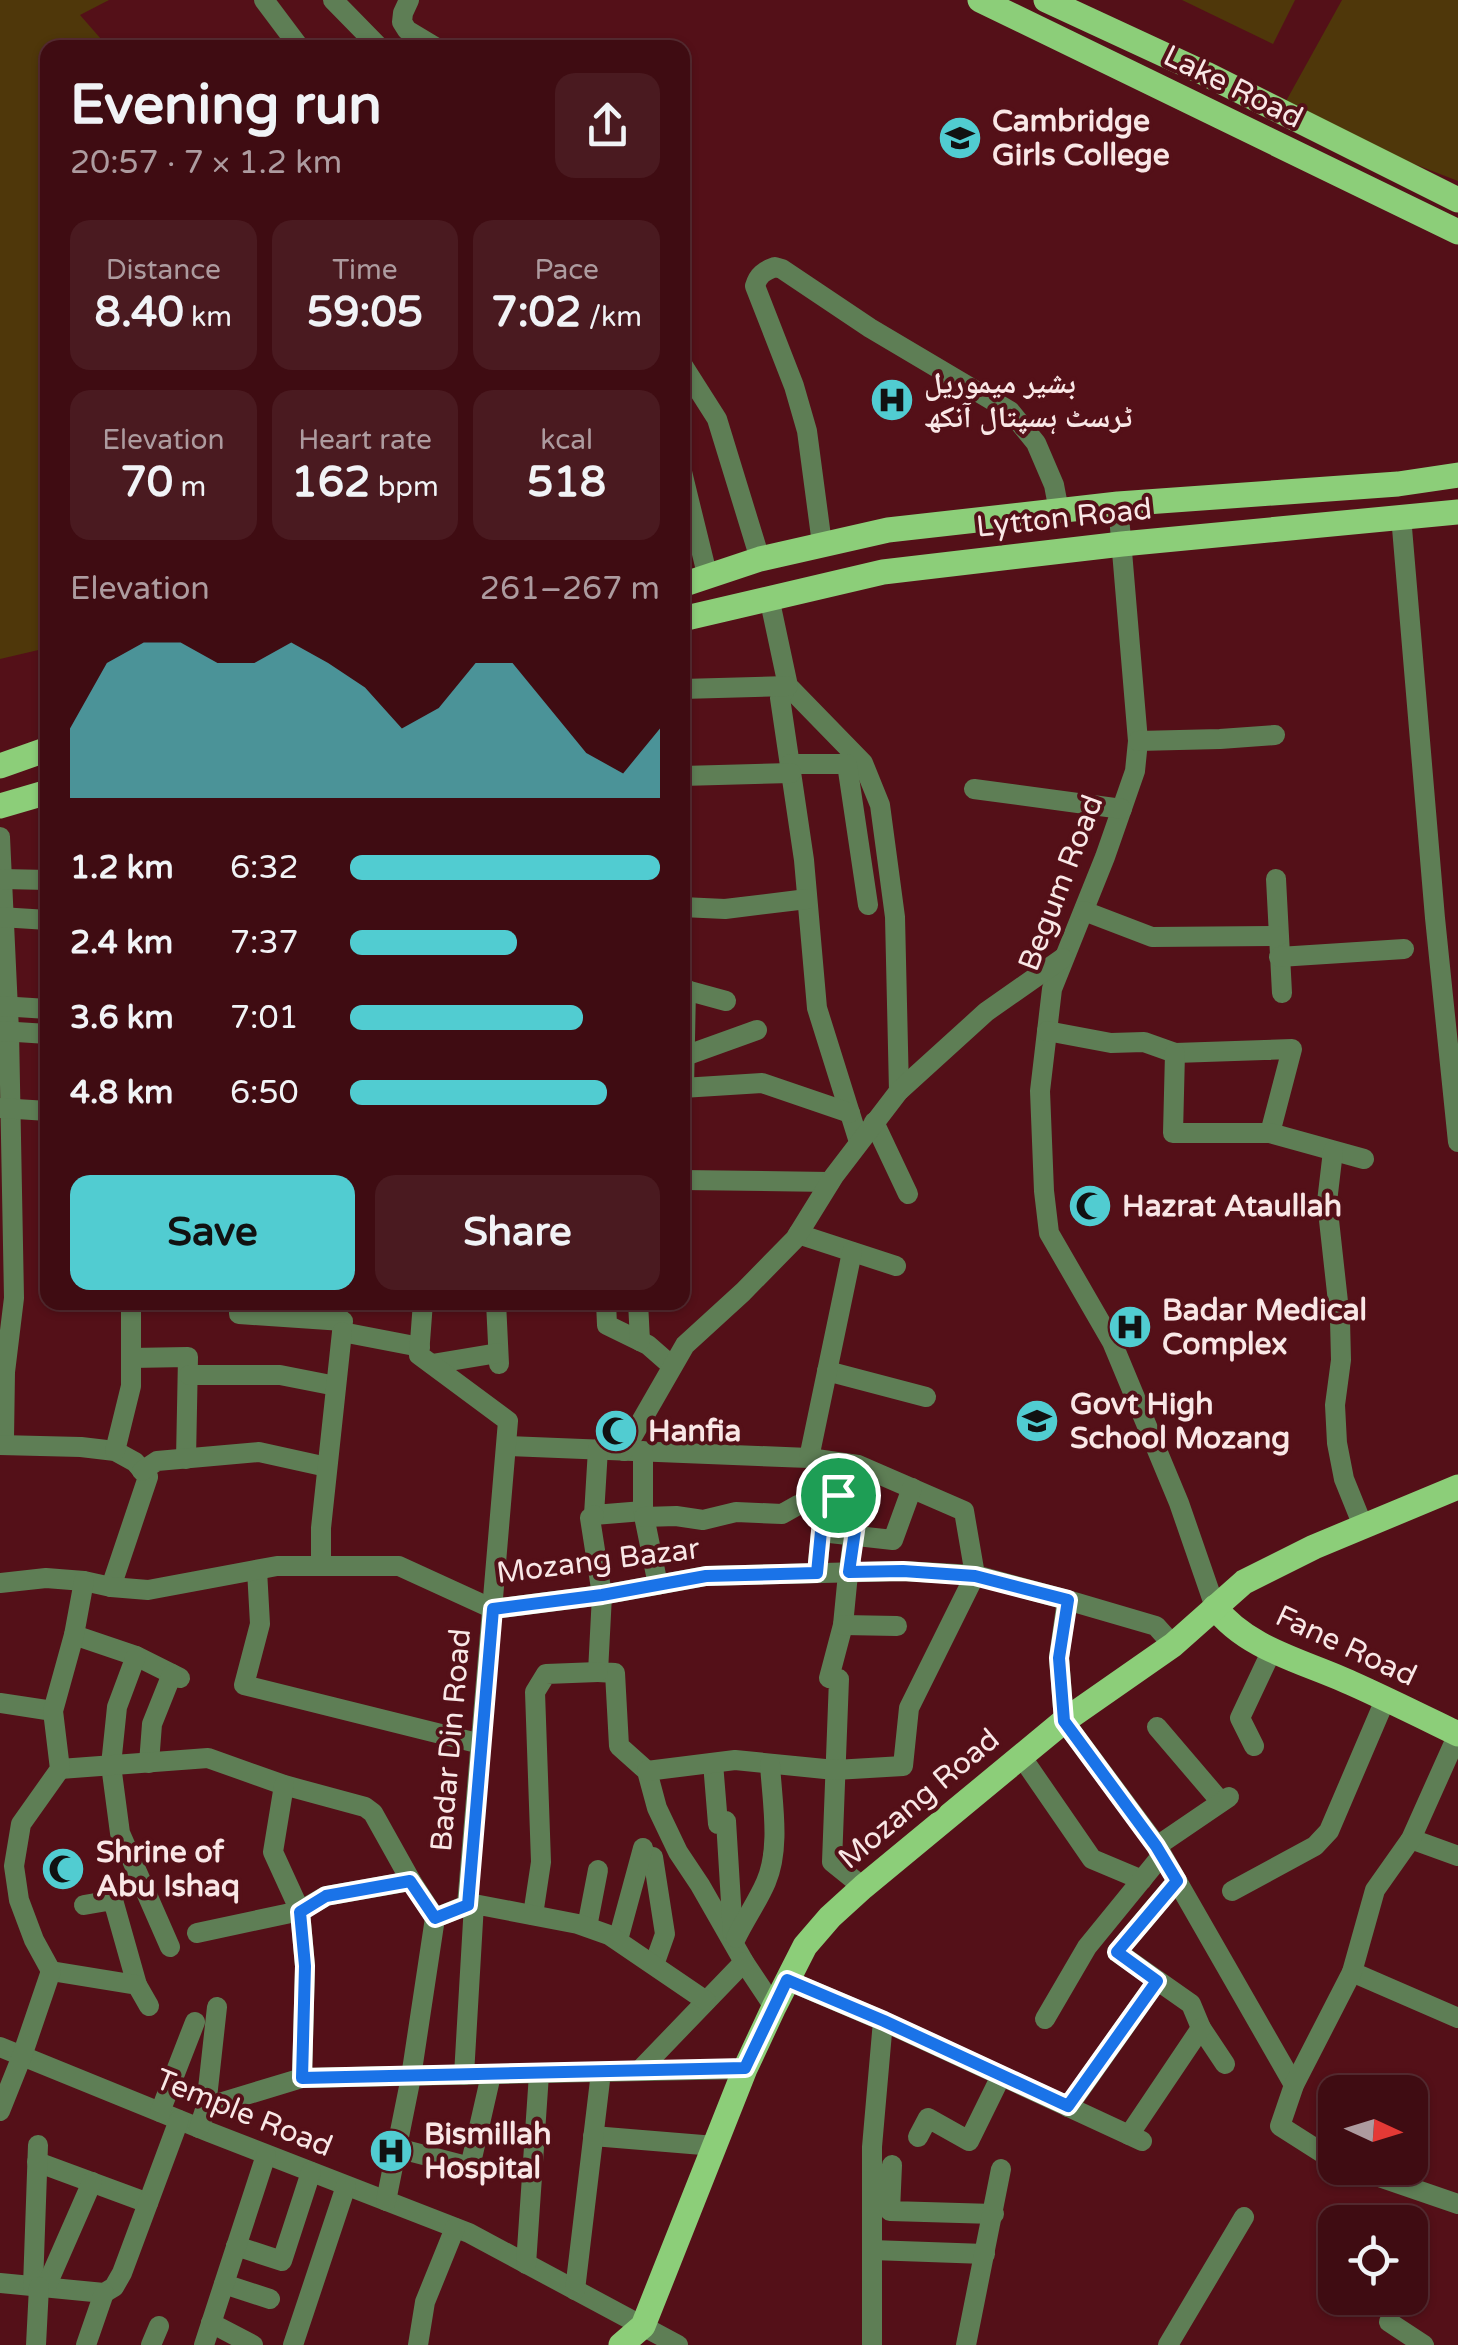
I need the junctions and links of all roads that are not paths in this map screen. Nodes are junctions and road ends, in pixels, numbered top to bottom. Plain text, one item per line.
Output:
1 (264, 0) edge
2 (333, 0) edge
3 (409, 0) edge
4 (980, 0) edge
5 (1046, 0) edge
6 (294, 40) edge
7 (372, 40) edge
8 (424, 40) edge
9 (1458, 200) edge
10 (1458, 232) edge
11 (692, 395) edge
12 (1458, 460) edge
13 (1446, 477) edge
14 (1118, 504) junction
15 (1059, 512) junction
16 (1458, 512) edge
17 (1401, 516) junction
18 (690, 540) edge
19 (822, 544) junction
20 (1122, 544) junction
21 (760, 559) junction
22 (695, 582) edge
23 (769, 597) junction
24 (690, 616) edge
25 (788, 686) junction
26 (690, 689) edge
27 (1275, 734) dead end
28 (1138, 741) junction
29 (40, 753) edge
30 (10, 762) edge
31 (791, 768) junction
32 (690, 775) edge
33 (974, 789) dead end
34 (38, 794) edge
35 (0, 806) edge
36 (1122, 809) junction
37 (0, 837) edge
38 (2, 880) edge
39 (40, 880) edge
40 (1276, 880) dead end
41 (807, 899) junction
42 (868, 905) dead end
43 (690, 907) edge
44 (1084, 911) junction
45 (1458, 916) edge
46 (2, 918) edge
47 (1435, 918) junction
48 (40, 920) edge
49 (1278, 946) junction
50 (1404, 949) dead end
51 (1065, 957) junction
52 (690, 991) edge
53 (1282, 993) dead end
54 (726, 1001) dead end
55 (4, 1006) edge
56 (40, 1008) edge
57 (758, 1030) dead end
58 (4, 1031) edge
59 (1047, 1031) junction
60 (40, 1033) edge
61 (1175, 1052) junction
62 (690, 1055) edge
63 (690, 1088) edge
64 (899, 1090) junction
65 (5, 1108) edge
66 (40, 1110) edge
67 (850, 1114) junction
68 (874, 1122) junction
69 (1270, 1134) junction
70 (859, 1142) junction
71 (1458, 1142) edge
72 (6, 1146) edge
73 (1333, 1151) junction
74 (1364, 1159) dead end
75 (690, 1180) edge
76 (830, 1182) junction
77 (908, 1194) dead end
78 (6, 1210) edge
79 (798, 1234) junction
80 (852, 1252) junction
81 (896, 1266) dead end
82 (131, 1310) edge
83 (239, 1310) edge
84 (423, 1310) edge
85 (496, 1310) edge
86 (606, 1310) edge
87 (638, 1310) edge
88 (319, 1311) edge
89 (342, 1332) junction
90 (640, 1341) junction
91 (426, 1356) junction
92 (131, 1358) junction
93 (672, 1366) junction
94 (827, 1371) junction
95 (189, 1375) junction
96 (336, 1386) junction
97 (926, 1398) dead end
98 (0, 1445) edge
99 (507, 1446) junction
100 (598, 1450) junction
101 (115, 1451) junction
102 (633, 1451) junction
103 (186, 1459) junction
104 (818, 1459) junction
105 (327, 1467) junction
106 (142, 1470) junction
107 (1458, 1487) edge
108 (912, 1488) junction
109 (824, 1500) junction
110 (594, 1514) junction
111 (644, 1514) junction
112 (1363, 1526) junction
113 (821, 1532) junction
114 (854, 1535) junction
115 (322, 1566) junction
116 (257, 1570) junction
117 (849, 1572) junction
118 (817, 1573) junction
119 (975, 1576) junction
120 (84, 1580) junction
121 (0, 1582) edge
122 (658, 1585) junction
123 (111, 1587) junction
124 (602, 1595) junction
125 (1068, 1600) junction
126 (1215, 1607) junction
127 (493, 1609) junction
128 (844, 1625) junction
129 (897, 1626) dead end
130 (74, 1635) junction
131 (1173, 1645) junction
132 (1272, 1650) junction
133 (136, 1656) junction
134 (598, 1672) junction
135 (1385, 1700) junction
136 (0, 1703) edge
137 (54, 1711) junction
138 (1064, 1721) junction
139 (1157, 1727) dead end
140 (1458, 1734) edge
141 (481, 1744) junction
142 (1254, 1746) dead end
143 (1021, 1756) junction
144 (149, 1763) junction
145 (713, 1763) junction
146 (770, 1764) junction
147 (111, 1766) junction
148 (60, 1769) junction
149 (836, 1770) junction
150 (647, 1771) junction
151 (284, 1786) junction
152 (1411, 1839) junction
153 (1159, 1851) junction
154 (1458, 1856) edge
155 (598, 1870) dead end
156 (1142, 1880) junction
157 (410, 1881) junction
158 (1177, 1881) junction
159 (863, 1886) junction
160 (1232, 1891) dead end
161 (84, 1905) dead end
162 (300, 1912) junction
163 (533, 1915) junction
164 (435, 1918) junction
165 (587, 1927) junction
166 (197, 1933) dead end
167 (618, 1940) junction
168 (734, 1942) junction
169 (170, 1946) dead end
170 (744, 1962) junction
171 (654, 1965) junction
172 (52, 1971) junction
173 (1352, 1972) junction
174 (787, 1980) junction
175 (1157, 1981) junction
176 (137, 1985) junction
177 (706, 2001) junction
178 (149, 2006) dead end
179 (774, 2006) junction
180 (216, 2007) dead end
181 (1458, 2018) edge
182 (1045, 2020) dead end
183 (884, 2021) junction
184 (195, 2022) dead end
185 (1201, 2028) junction
186 (0, 2046) edge
187 (22, 2056) junction
188 (1225, 2064) dead end
189 (745, 2068) junction
190 (639, 2071) junction
191 (600, 2072) junction
192 (539, 2074) junction
193 (464, 2075) junction
194 (490, 2075) junction
195 (411, 2076) junction
196 (1001, 2076) junction
197 (302, 2078) junction
198 (1294, 2086) junction
199 (1068, 2106) junction
200 (206, 2107) junction
201 (0, 2111) edge
202 (169, 2116) junction
203 (199, 2128) junction
204 (593, 2136) junction
205 (918, 2137) dead end
206 (715, 2146) junction
207 (397, 2148) junction
208 (1318, 2150) edge
209 (266, 2154) junction
210 (892, 2165) dead end
211 (1002, 2170) dead end
212 (310, 2172) junction
213 (92, 2182) junction
214 (1403, 2185) edge
215 (346, 2186) junction
216 (386, 2201) junction
217 (148, 2203) junction
218 (1458, 2204) edge
219 (994, 2214) junction
220 (1244, 2217) dead end
221 (455, 2228) junction
222 (289, 2240) junction
223 (236, 2246) junction
224 (872, 2250) junction
225 (324, 2252) junction
226 (986, 2254) junction
227 (526, 2264) junction
228 (0, 2283) edge
229 (224, 2284) junction
230 (39, 2286) junction
231 (575, 2290) junction
232 (104, 2293) junction
233 (270, 2299) dead end
234 (1389, 2322) dead end
235 (211, 2323) junction
236 (642, 2326) junction
237 (36, 2345) edge
238 (86, 2345) edge
239 (204, 2345) edge
240 (254, 2345) edge
241 (293, 2345) edge
242 (418, 2345) edge
243 (621, 2345) edge
244 (678, 2345) edge
245 (872, 2345) edge
246 (966, 2345) edge
247 (1168, 2345) edge
248 (1424, 2345) edge

1 - 6 street
2 - 7 street
3 - 8 street
4 - 10 main road, Lake Road
5 - 9 main road
11 - 21 street
12 - 13 main road
13 - 14 main road, Lytton Road
14 - 15 main road, Lytton Road
14 - 20 street, Begum Road
15 - 19 main road, Lytton Road
15 - 19 street
16 - 17 main road, Lytton Road
17 - 20 main road, Lytton Road
17 - 47 street
18 - 22 street
19 - 21 main road, Lytton Road
20 - 23 main road, Lytton Road
20 - 28 street, Begum Road
21 - 22 main road, Lytton Road
23 - 24 main road, Lytton Road
23 - 25 street
25 - 26 street
25 - 31 street
25 - 64 street
27 - 28 street
28 - 36 street, Begum Road
29 - 30 main road
30 - 34 main road
31 - 32 street
31 - 41 street
31 - 42 street
33 - 36 street
34 - 35 main road
36 - 44 street, Begum Road
37 - 38 street
38 - 39 street
38 - 46 street
40 - 49 street
41 - 43 street
41 - 67 street
44 - 49 street
44 - 51 street, Begum Road
45 - 47 street
46 - 48 street
46 - 55 street
47 - 71 street
49 - 50 street
49 - 53 street
51 - 59 street, Begum Road
51 - 64 street
52 - 54 street
55 - 56 street
55 - 58 street
57 - 62 street
58 - 60 street
58 - 65 street
59 - 61 street
59 - 126 street, Begum Road
61 - 69 street
61 - 69 street
63 - 67 street
64 - 68 street
65 - 66 street
65 - 72 street
67 - 70 street
68 - 70 street
68 - 77 street
69 - 73 street
70 - 76 street
72 - 78 street
73 - 74 street
73 - 112 street
75 - 76 street
76 - 79 street
78 - 98 street
79 - 80 street
79 - 93 street
80 - 81 street
80 - 94 street
82 - 92 street
83 - 88 street
84 - 91 street
85 - 91 street
86 - 90 street
87 - 90 street
88 - 89 street
89 - 91 street
89 - 96 street
90 - 93 street
91 - 99 street
92 - 95 street
92 - 101 street
93 - 102 street
94 - 97 street
94 - 104 street
95 - 96 street
95 - 103 street
96 - 105 street
98 - 101 street
99 - 100 street
99 - 127 street, Badar Din Road
100 - 102 street
100 - 110 street
101 - 106 street
102 - 104 street
102 - 111 street
103 - 105 street
103 - 106 street
104 - 108 street
104 - 109 street
105 - 115 street
106 - 123 street
107 - 112 main road, Mozang Road
108 - 114 street
108 - 119 street
109 - 111 street
109 - 113 street
109 - 114 street
110 - 111 street
110 - 124 street
111 - 122 street
112 - 126 main road, Mozang Road
113 - 114 street
113 - 118 street
114 - 117 street
115 - 116 street, Mozang Bazar
115 - 127 street, Mozang Bazar
116 - 123 street, Mozang Bazar
116 - 141 street
117 - 118 street, Mozang Bazar
117 - 119 street, Mozang Bazar
117 - 128 street
118 - 122 street, Mozang Bazar
119 - 125 street, Mozang Bazar
119 - 149 street
120 - 121 street, Mozang Bazar
120 - 123 street, Mozang Bazar
120 - 130 street
122 - 124 street, Mozang Bazar
124 - 127 street, Mozang Bazar
124 - 134 street
125 - 131 street, Mozang Bazar
125 - 138 street
126 - 131 main road, Mozang Road
126 - 132 main road, Fane Road
127 - 141 street, Badar Din Road
128 - 129 street
128 - 149 street
130 - 133 street
130 - 137 street
131 - 138 main road, Mozang Road
132 - 135 main road, Fane Road
132 - 142 street
133 - 144 street
133 - 147 street
134 - 150 street
134 - 163 street
135 - 140 main road, Fane Road
135 - 160 street
136 - 137 street
137 - 148 street
138 - 143 main road, Mozang Road
138 - 153 street
139 - 153 street
140 - 152 street
141 - 164 street, Badar Din Road
143 - 156 street
143 - 159 main road, Mozang Road
144 - 147 street
144 - 151 street
145 - 146 street
145 - 150 street
145 - 168 street
146 - 149 street
146 - 168 street
147 - 148 street
147 - 169 street
148 - 172 street
149 - 159 street
150 - 168 street
151 - 157 street
151 - 162 street
152 - 154 street
152 - 173 street
153 - 156 street
153 - 158 street
155 - 165 street
156 - 182 street
157 - 162 street
157 - 164 street
158 - 175 street
158 - 198 street
159 - 174 main road, Mozang Road
161 - 176 street
162 - 166 street
162 - 197 street
163 - 165 street
163 - 193 street
164 - 195 street
165 - 167 street
167 - 171 street
167 - 171 street
168 - 170 street
170 - 177 street
170 - 179 street
171 - 177 street
172 - 176 street
172 - 187 street
173 - 181 street
173 - 198 street
174 - 179 main road, Mozang Road
174 - 183 street
175 - 185 street
175 - 199 street
176 - 178 street
177 - 190 street
179 - 189 main road, Mozang Road
180 - 200 street
183 - 196 street
183 - 224 street
184 - 202 street
185 - 188 street
185 - 199 street
186 - 187 street, Temple Road
187 - 201 street
187 - 202 street, Temple Road
189 - 190 street
189 - 206 main road, Mozang Road
190 - 191 street
191 - 192 street
191 - 204 street
192 - 194 street
192 - 227 street
193 - 194 street
193 - 195 street
194 - 207 street
195 - 197 street
195 - 207 street
196 - 199 street
196 - 205 street
197 - 200 street
198 - 208 street
200 - 203 street
202 - 203 street, Temple Road
202 - 217 street
203 - 209 street, Temple Road
204 - 206 street
204 - 231 street
206 - 236 main road, Mozang Road
207 - 216 street
209 - 212 street, Temple Road
209 - 223 street
210 - 219 street
211 - 219 street
212 - 215 street, Temple Road
212 - 222 street
213 - 217 street
213 - 230 street
213 - 230 street
214 - 218 street
215 - 216 street, Temple Road
215 - 225 street
216 - 221 street, Temple Road
217 - 232 street
219 - 226 street
220 - 247 street
221 - 227 street, Temple Road
221 - 242 street
222 - 223 street
222 - 225 street
223 - 229 street
224 - 226 street
224 - 245 street
225 - 241 street
226 - 246 street
227 - 231 street, Temple Road
228 - 230 street
229 - 233 street
229 - 235 street
230 - 232 street
230 - 237 street
231 - 236 street, Temple Road
232 - 238 street
234 - 248 street
235 - 239 street
235 - 240 street
236 - 243 main road, Mozang Road
236 - 244 street, Temple Road

